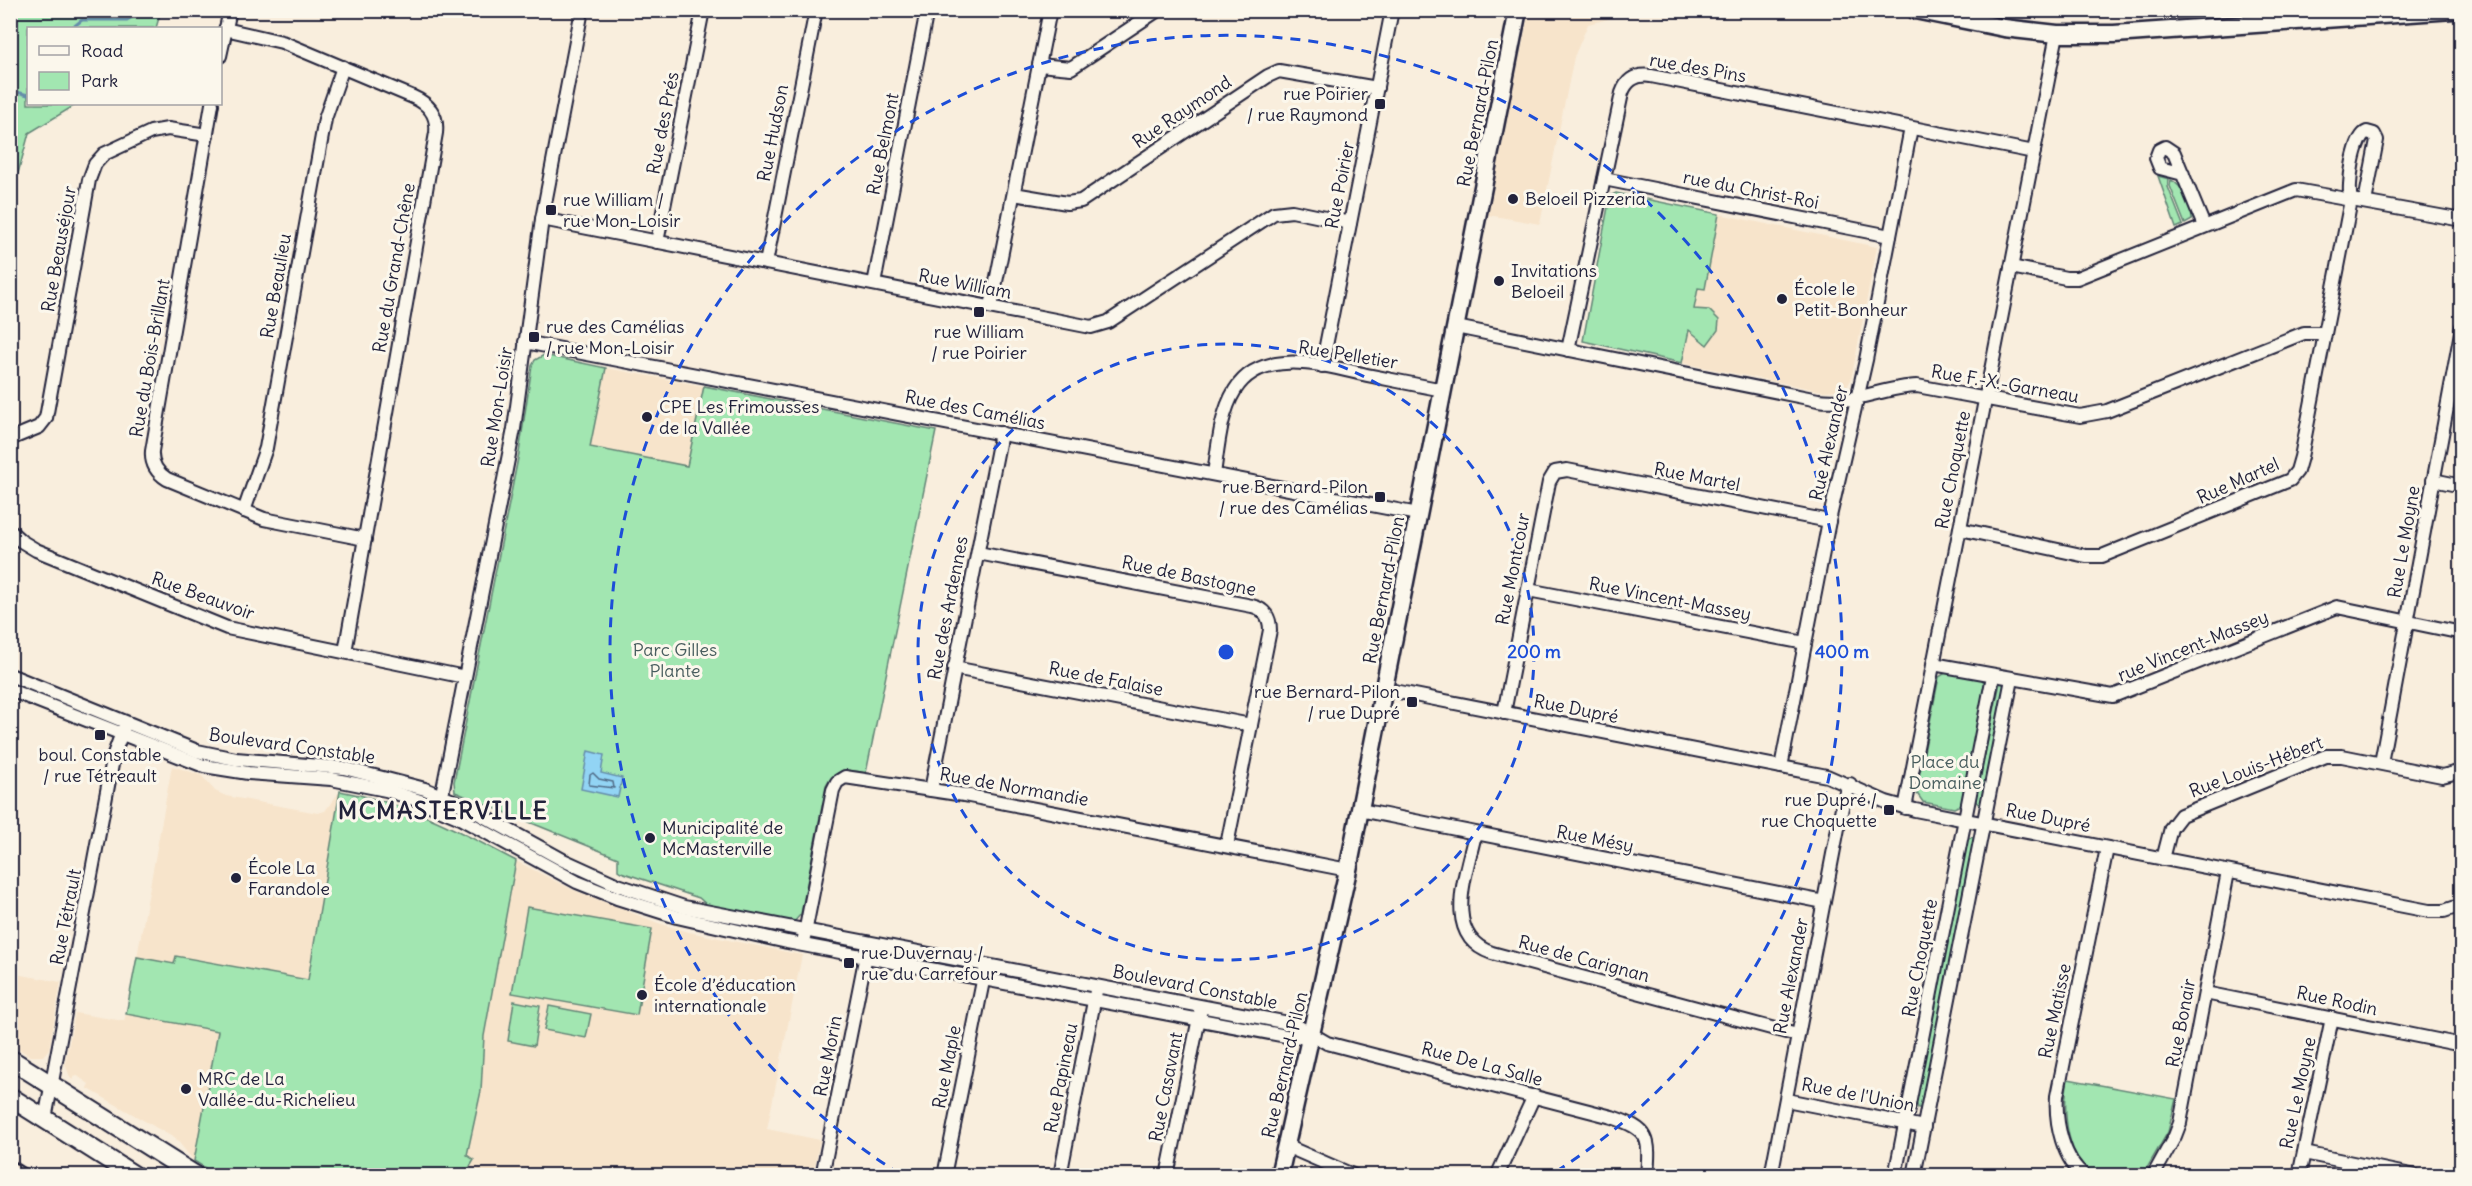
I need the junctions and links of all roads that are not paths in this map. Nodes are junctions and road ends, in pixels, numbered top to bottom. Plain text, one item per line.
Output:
1 (230, 10) edge
2 (582, 10) edge
3 (703, 10) edge
4 (816, 10) edge
5 (927, 10) edge
6 (1050, 10) edge
7 (1158, 10) edge
8 (1392, 10) edge
9 (1518, 10) edge
10 (1915, 10) edge
11 (2453, 10) edge
12 (2374, 13) edge
13 (225, 29) junction
14 (2057, 34) junction
15 (222, 45) edge
16 (1039, 65) junction
17 (343, 67) junction
18 (1377, 88) junction
19 (212, 105) edge
20 (1911, 128) junction
21 (207, 135) junction
22 (2034, 152) junction
23 (2182, 174) dead end
24 (1604, 179) junction
25 (1014, 194) junction
26 (2351, 200) junction
27 (2365, 202) junction
28 (542, 219) junction
29 (2462, 220) edge
30 (1350, 223) junction
31 (2204, 226) junction
32 (1890, 236) junction
33 (657, 242) junction
34 (766, 263) junction
35 (2011, 267) junction
36 (874, 284) junction
37 (992, 308) junction
38 (1456, 327) junction
39 (2462, 327) edge
40 (2325, 333) junction
41 (525, 342) junction
42 (1568, 350) junction
43 (1322, 366) junction
44 (1443, 390) junction
45 (1857, 398) junction
46 (1985, 399) junction
47 (1001, 433) junction
48 (10, 439) edge
49 (1558, 471) joint
50 (1214, 474) junction
51 (2433, 480) junction
52 (2462, 486) edge
53 (244, 511) junction
54 (1418, 514) junction
55 (1829, 521) junction
56 (1960, 529) junction
57 (10, 531) edge
58 (364, 539) junction
59 (978, 553) junction
60 (1528, 590) junction
61 (2407, 621) junction
62 (2462, 633) edge
63 (1805, 643) junction
64 (345, 652) junction
65 (1933, 664) junction
66 (954, 668) junction
67 (10, 675) edge
68 (1994, 676) junction
69 (465, 677) junction
70 (2012, 679) junction
71 (1384, 689) junction
72 (10, 690) edge
73 (1504, 713) junction
74 (1251, 725) junction
75 (124, 729) junction
76 (2381, 763) junction
77 (1781, 767) junction
78 (2462, 771) edge
79 (1850, 784) junction
80 (931, 790) junction
81 (440, 802) junction
82 (1905, 808) junction
83 (1360, 810) junction
84 (1966, 820) junction
85 (1983, 824) junction
86 (1475, 834) junction
87 (532, 844) junction
88 (1227, 845) junction
89 (2107, 848) junction
90 (526, 856) junction
91 (2163, 859) junction
92 (1348, 870) junction
93 (2228, 872) junction
94 (1824, 902) junction
95 (2462, 905) edge
96 (698, 916) junction
97 (804, 938) junction
98 (869, 943) junction
99 (866, 956) junction
100 (986, 965) junction
101 (983, 979) junction
102 (1096, 993) junction
103 (2205, 993) junction
104 (1200, 1012) junction
105 (2332, 1018) junction
106 (1312, 1035) junction
107 (1797, 1035) junction
108 (2462, 1045) edge
109 (10, 1059) edge
110 (52, 1085) junction
111 (1534, 1096) junction
112 (10, 1097) edge
113 (1786, 1100) junction
114 (45, 1119) junction
115 (1905, 1123) junction
116 (1924, 1127) junction
117 (1286, 1146) junction
118 (2304, 1153) junction
119 (135, 1176) edge
120 (196, 1176) edge
121 (822, 1176) edge
122 (944, 1176) edge
123 (1060, 1176) edge
124 (1167, 1176) edge
125 (1279, 1176) edge
126 (1355, 1176) edge
127 (1497, 1176) edge
128 (1647, 1176) edge
129 (1771, 1176) edge
130 (1895, 1176) edge
131 (1914, 1176) edge
132 (2085, 1176) edge
133 (2153, 1176) edge
134 (2299, 1176) edge
135 (2416, 1176) edge

1 - 13 street
2 - 28 street, Rue Mon-Loisir
3 - 33 street, Rue des Prés
4 - 34 street, Rue Hudson
5 - 36 street, Rue Belmont
6 - 16 street
7 - 16 street
8 - 18 street, Rue Poirier
9 - 38 main road, Rue Bernard-Pilon
10 - 14 main road
11 - 12 main road
12 - 14 main road
13 - 15 street
13 - 17 street, Rue du Grand-Chêne
14 - 22 street, Rue Choquette
16 - 25 street
17 - 53 street, Rue Beaulieu
17 - 58 street, Rue du Grand-Chêne
18 - 25 street, Rue Raymond
18 - 30 street, Rue Poirier
19 - 21 street, Rue du Bois-Brillant
20 - 22 street, rue des Pins
20 - 24 street, rue des Pins
20 - 32 street, Rue Alexander
21 - 48 street, Rue Beauséjour
21 - 53 street, Rue du Bois-Brillant
22 - 35 street, Rue Choquette
23 - 31 street
24 - 32 street, rue du Christ-Roi
24 - 42 street, rue des Pins
25 - 37 street
26 - 27 street
26 - 27 street, Rue Martel
26 - 31 street
26 - 40 street, Rue Martel
27 - 29 street
28 - 33 street, Rue William
28 - 41 street, Rue Mon-Loisir
30 - 37 street, Rue William
30 - 43 street, Rue Poirier
31 - 35 street
32 - 45 street, Rue Alexander
33 - 34 street, Rue William
34 - 36 street, Rue William
35 - 46 street, Rue Choquette
36 - 37 street, Rue William
38 - 42 street, Rue F.-X.-Garneau
38 - 44 main road, Rue Bernard-Pilon
39 - 51 street, Rue Le Moyne
40 - 46 street, Rue F.-X.-Garneau
40 - 56 street, Rue Martel
41 - 47 street, Rue des Camélias
41 - 69 street, Rue Mon-Loisir
42 - 45 street, Rue F.-X.-Garneau
43 - 44 street, Rue Pelletier
43 - 50 street, Rue Pelletier
44 - 54 main road, Rue Bernard-Pilon
45 - 46 street, Rue F.-X.-Garneau
45 - 55 street, Rue Alexander
46 - 56 street, Rue Choquette
47 - 50 street, Rue des Camélias
47 - 59 street, Rue des Ardennes
49 - 55 street, Rue Martel
49 - 60 street, Rue Montcour
50 - 54 street, Rue des Camélias
51 - 52 street
51 - 61 street, Rue Le Moyne
53 - 58 street, Rue du Bois-Brillant
54 - 71 main road, Rue Bernard-Pilon
55 - 63 street, Rue Alexander
56 - 65 street, Rue Choquette
57 - 64 street, Rue Beauvoir
58 - 64 street, Rue du Grand-Chêne
59 - 66 street, Rue des Ardennes
59 - 74 street, Rue de Bastogne
60 - 63 street, Rue Vincent-Massey
60 - 73 street, Rue Montcour
61 - 62 street, rue Vincent-Massey
61 - 70 street, rue Vincent-Massey
61 - 76 street, Rue Le Moyne
63 - 77 street, Rue Alexander
64 - 69 street, Rue Beauvoir
65 - 68 street, rue Vincent-Massey
65 - 82 street, Rue Choquette
66 - 74 street, Rue de Falaise
66 - 80 street, Rue des Ardennes
67 - 75 street, Boulevard Constable
68 - 70 street, rue Vincent-Massey
68 - 84 street, Rue Choquette
69 - 81 street, Rue Mon-Loisir
70 - 85 street, Rue Choquette
71 - 73 street, Rue Dupré
71 - 83 main road, Rue Bernard-Pilon
72 - 75 street, Boulevard Constable
73 - 77 street, Rue Dupré
74 - 88 street, Rue de Bastogne
75 - 81 street, Boulevard Constable
75 - 110 street, Rue Tétrault
76 - 78 street, Rue Louis-Hébert
76 - 91 street, Rue Louis-Hébert
77 - 79 street, Rue Dupré
79 - 82 street, Rue Dupré
79 - 94 street, Rue Alexander
80 - 88 street, Rue de Normandie
80 - 97 street, Rue de Normandie
81 - 87 street, Boulevard Constable
81 - 90 street, Boulevard Constable
82 - 84 street, Rue Dupré
83 - 86 street, Rue Mésy
83 - 92 main road, Rue Bernard-Pilon
84 - 85 street, Rue Dupré
84 - 115 street, Rue Choquette
85 - 89 street, Rue Dupré
85 - 116 street, Rue Choquette
86 - 94 street, Rue Mésy
86 - 107 street, Rue de Carignan
87 - 90 street
87 - 96 street, Boulevard Constable
88 - 92 street, Rue de Normandie
89 - 91 street, Rue Dupré
89 - 132 street, Rue Matisse
90 - 96 street, Boulevard Constable
91 - 93 street, Rue Dupré
92 - 106 main road, Rue Bernard-Pilon
93 - 95 street, Rue Dupré
93 - 103 street, Rue Bonair
94 - 107 street, Rue Alexander
96 - 97 street, Boulevard Constable
97 - 98 street, Boulevard Constable
97 - 99 street, Boulevard Constable
98 - 99 street, Rue Morin
98 - 100 street, Boulevard Constable
99 - 101 street, Boulevard Constable
99 - 121 street, Rue Morin
100 - 101 street, Rue Maple
100 - 102 street, Boulevard Constable
101 - 102 street, Boulevard Constable
101 - 122 street, Rue Maple
102 - 104 street, Boulevard Constable
102 - 123 street, Rue Papineau
103 - 105 street, Rue Rodin
103 - 133 street, Rue Bonair
104 - 106 street, Boulevard Constable
104 - 124 street, Rue Casavant
105 - 108 street, Rue Rodin
105 - 118 street, Rue Le Moyne
106 - 111 street, Rue De La Salle
106 - 117 main road, Rue Bernard-Pilon
107 - 113 street, Rue Alexander
109 - 110 main road
110 - 114 street, Rue Tétrault
110 - 120 main road
111 - 127 street
111 - 128 street, Rue De La Salle
112 - 114 main road
113 - 115 street, Rue de l'Union
113 - 129 street, Rue Alexander
114 - 119 main road
115 - 116 street, Rue de l'Union
115 - 130 street, Rue Choquette
116 - 131 street, Rue Choquette
117 - 125 main road, Rue Bernard-Pilon
117 - 126 street
118 - 134 street, Rue Le Moyne
118 - 135 street

